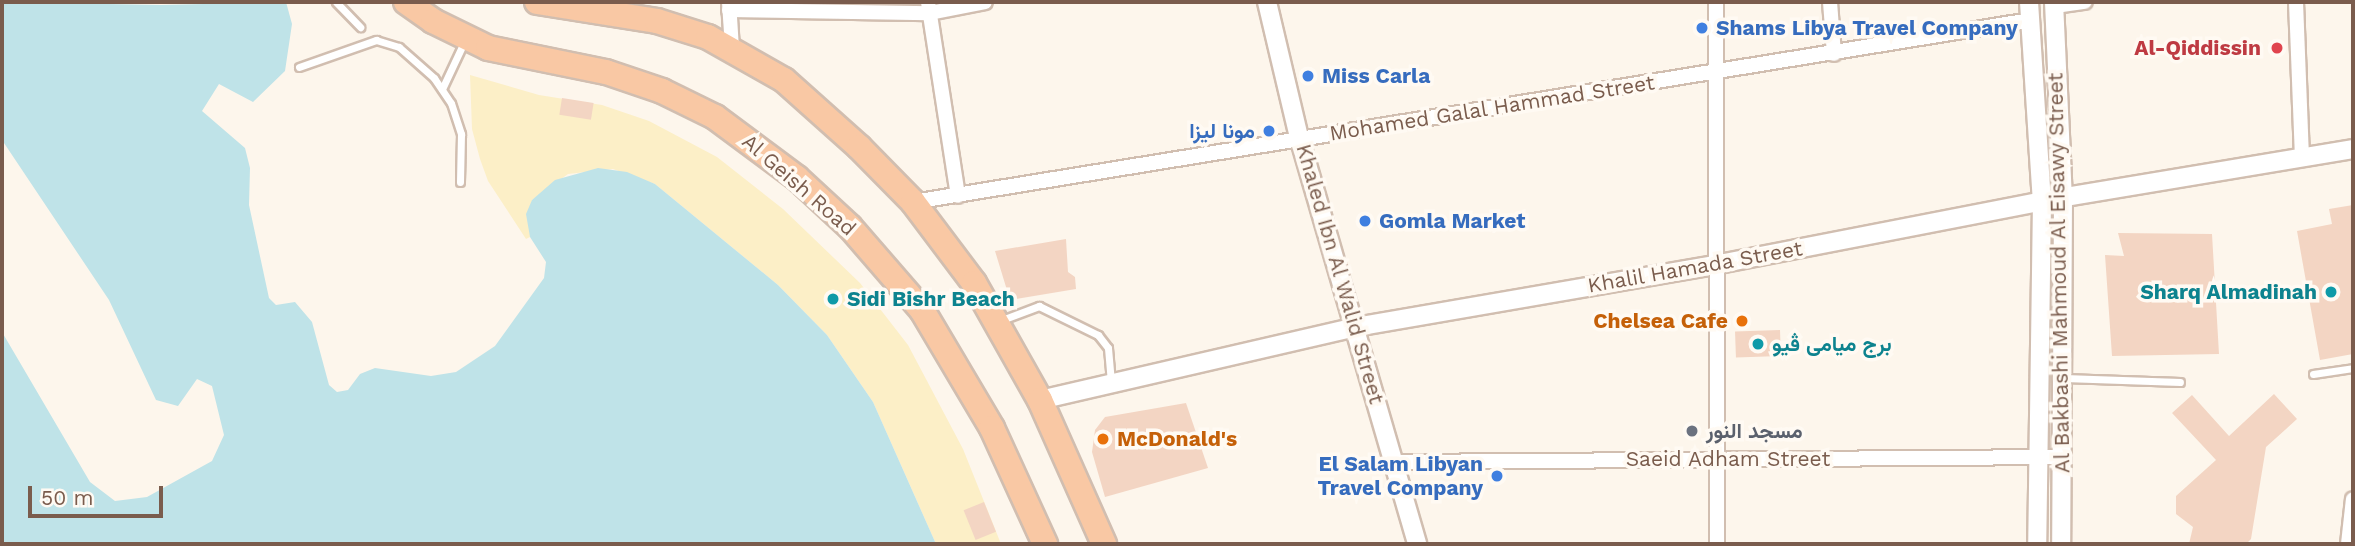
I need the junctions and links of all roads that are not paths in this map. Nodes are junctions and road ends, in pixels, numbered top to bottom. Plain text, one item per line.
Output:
1 (335, 2) edge
2 (406, 2) edge
3 (537, 2) edge
4 (985, 2) edge
5 (1267, 2) edge
6 (1716, 2) edge
7 (1830, 2) edge
8 (2085, 2) edge
9 (2296, 2) edge
10 (2055, 4) edge
11 (729, 6) edge
12 (929, 7) edge
13 (2029, 11) edge
14 (360, 27) dead end
15 (466, 38) junction
16 (732, 48) junction
17 (1833, 54) junction
18 (299, 67) dead end
19 (1718, 73) junction
20 (442, 89) junction
21 (1299, 137) junction
22 (2353, 149) edge
23 (2302, 157) junction
24 (460, 182) dead end
25 (958, 196) junction
26 (2063, 197) junction
27 (2042, 201) junction
28 (913, 202) junction
29 (1714, 265) junction
30 (998, 321) junction
31 (1355, 327) junction
32 (2353, 368) edge
33 (2313, 374) dead end
34 (2063, 378) junction
35 (2180, 382) dead end
36 (1112, 386) junction
37 (1040, 400) junction
38 (2038, 457) junction
39 (2061, 457) junction
40 (1718, 459) junction
41 (1395, 462) junction
42 (2353, 499) edge
43 (1045, 544) edge
44 (1104, 544) edge
45 (1417, 544) edge
46 (1717, 544) edge
47 (2037, 544) edge
48 (2061, 544) edge
49 (2348, 544) edge

1 - 14 lane
2 - 15 highway, Al Geish Road
3 - 16 highway
4 - 12 street
5 - 21 street, Khaled Ibn Al Walid Street
6 - 19 street
7 - 17 street
8 - 10 street
9 - 23 street
10 - 26 street, Al Bakbashi Mahmoud Al Eisawy Street
11 - 12 street
11 - 16 street
12 - 25 street
13 - 17 street, Mohamed Galal Hammad Street
13 - 27 street, Al Bakbashi Mahmoud Al Eisawy Street
15 - 20 lane
15 - 43 highway, Al Geish Road
16 - 28 highway
17 - 19 street, Mohamed Galal Hammad Street
18 - 20 lane
19 - 21 street, Mohamed Galal Hammad Street
19 - 29 street
20 - 24 lane
21 - 25 street, Mohamed Galal Hammad Street
21 - 31 street, Khaled Ibn Al Walid Street
22 - 23 street, Khalil Hamada Street
23 - 26 street, Khalil Hamada Street
25 - 28 street, Mohamed Galal Hammad Street
26 - 27 street, Khalil Hamada Street
26 - 34 street, Al Bakbashi Mahmoud Al Eisawy Street
27 - 29 street, Khalil Hamada Street
27 - 38 street, Al Bakbashi Mahmoud Al Eisawy Street
28 - 30 highway
29 - 31 street, Khalil Hamada Street
29 - 40 street
30 - 36 lane
30 - 37 highway
31 - 36 street, Khalil Hamada Street
31 - 41 street, Khaled Ibn Al Walid Street
32 - 33 lane
34 - 35 lane
34 - 39 street, Al Bakbashi Mahmoud Al Eisawy Street
36 - 37 street, Khalil Hamada Street
37 - 44 highway
38 - 39 street, Saeid Adham Street
38 - 40 street, Saeid Adham Street
38 - 47 street, Al Bakbashi Mahmoud Al Eisawy Street
39 - 48 street, Al Bakbashi Mahmoud Al Eisawy Street
40 - 41 street, Saeid Adham Street
40 - 46 street
41 - 45 street, Khaled Ibn Al Walid Street
42 - 49 street

